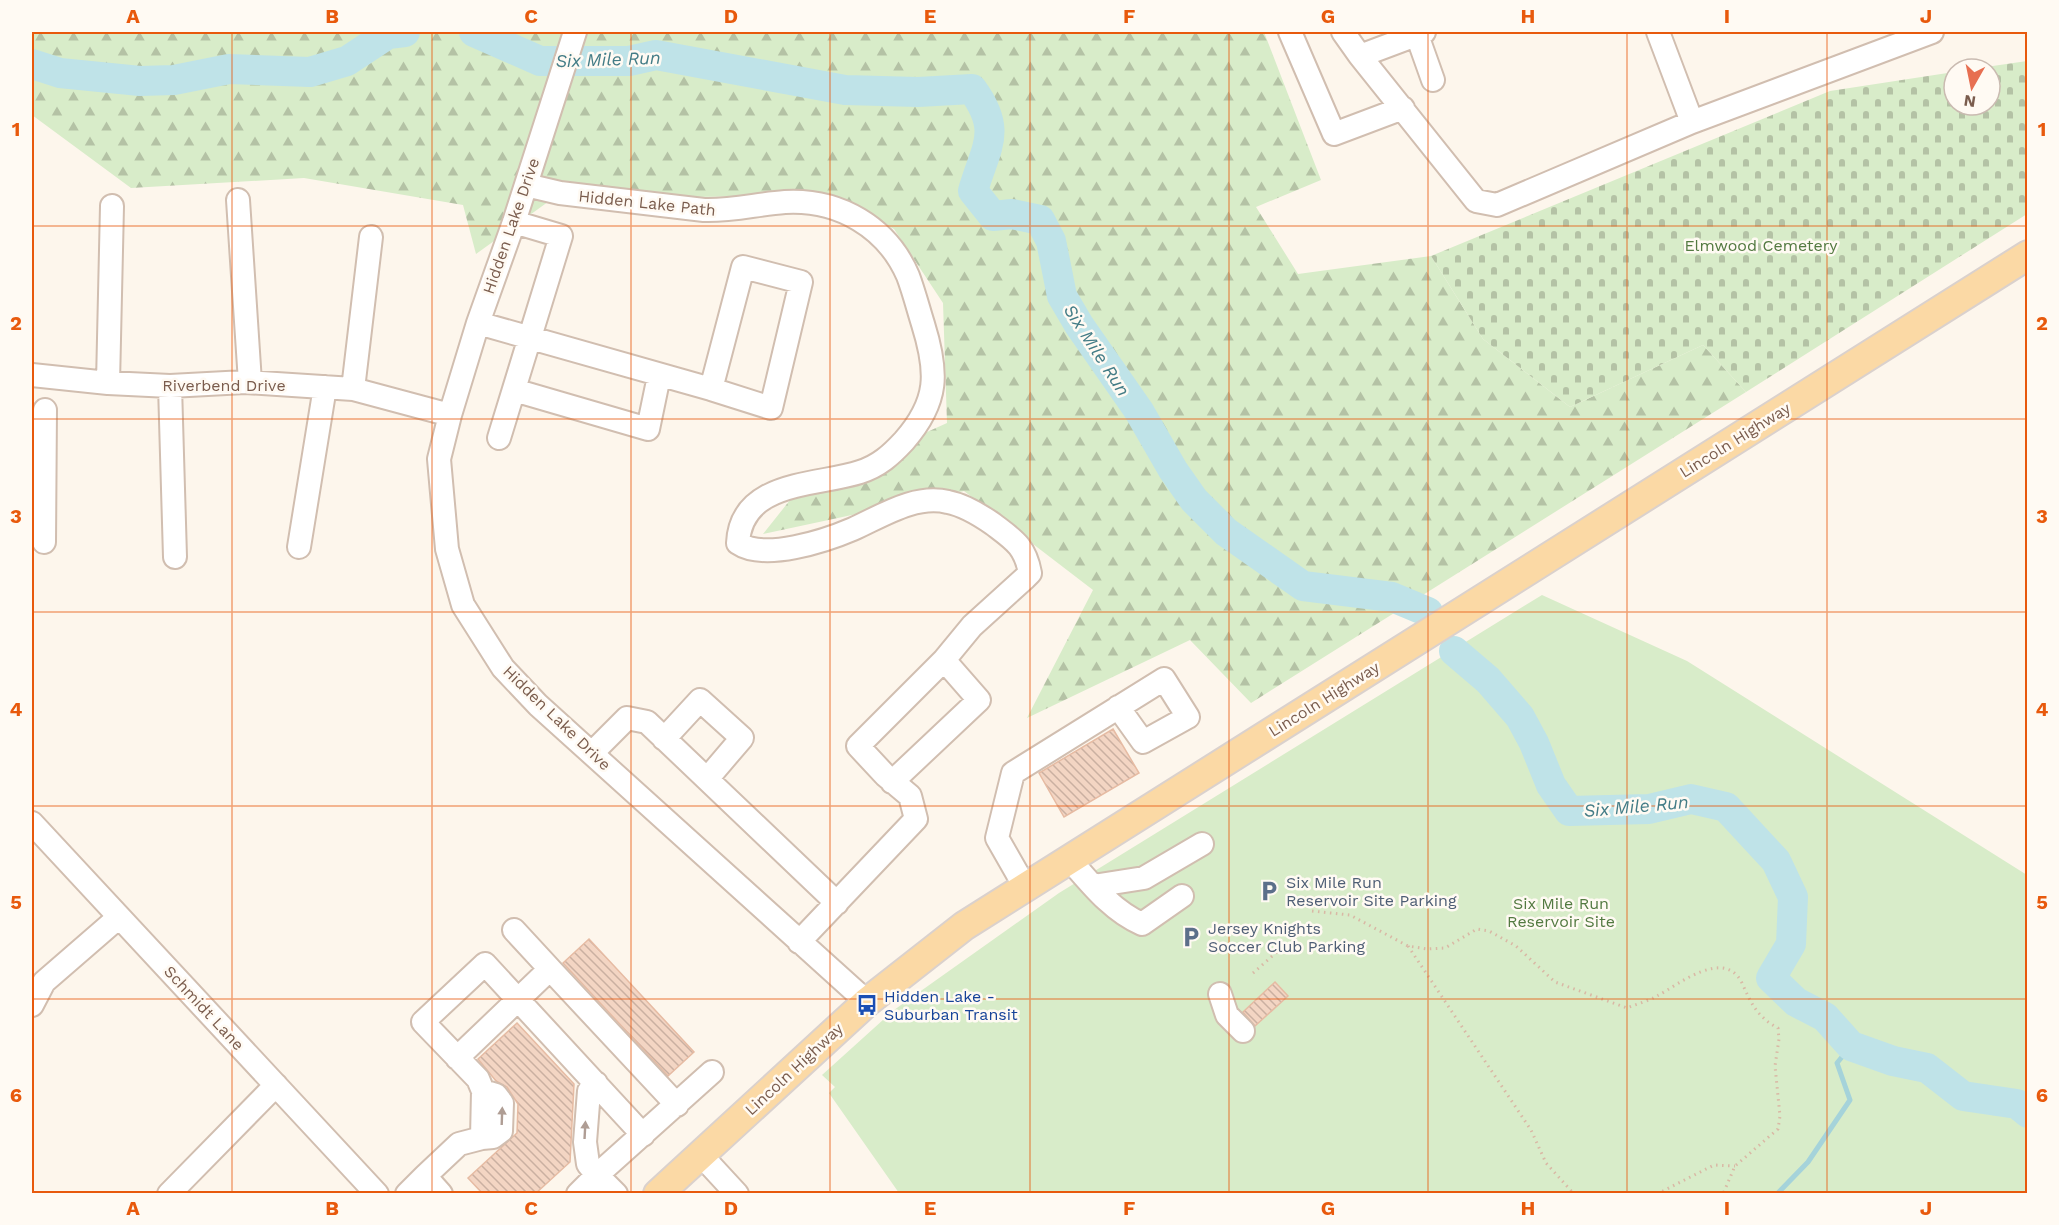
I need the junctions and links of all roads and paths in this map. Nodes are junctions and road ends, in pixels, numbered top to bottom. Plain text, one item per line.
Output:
1 (575, 32) edge
2 (1290, 32) edge
3 (1344, 32) edge
4 (1658, 32) edge
5 (1932, 32) edge
6 (1420, 33) edge
7 (1360, 56) junction
8 (1433, 80) dead end
9 (1403, 108) junction
10 (1692, 122) junction
11 (526, 185) junction
12 (238, 200) dead end
13 (112, 206) dead end
14 (514, 222) junction
15 (371, 237) dead end
16 (2028, 255) edge
17 (478, 323) junction
18 (530, 338) junction
19 (32, 375) edge
20 (659, 376) junction
21 (56, 378) junction
22 (250, 382) junction
23 (108, 383) junction
24 (170, 386) junction
25 (325, 387) junction
26 (353, 389) junction
27 (711, 389) junction
28 (514, 390) junction
29 (38, 415) edge
30 (450, 415) junction
31 (499, 438) dead end
32 (44, 542) dead end
33 (299, 547) dead end
34 (175, 557) dead end
35 (944, 660) junction
36 (1118, 707) dead end
37 (664, 738) junction
38 (592, 753) junction
39 (707, 779) junction
40 (892, 782) junction
41 (32, 823) edge
42 (1203, 844) dead end
43 (1070, 860) junction
44 (1093, 886) junction
45 (1025, 887) junction
46 (1182, 896) dead end
47 (837, 903) junction
48 (1312, 911) dead end
49 (119, 917) junction
50 (514, 930) dead end
51 (799, 942) junction
52 (1286, 944) dead end
53 (1408, 946) junction
54 (550, 969) junction
55 (1253, 973) dead end
56 (1221, 994) dead end
57 (518, 999) junction
58 (867, 1002) junction
59 (32, 1005) edge
60 (1243, 1031) dead end
61 (457, 1058) junction
62 (712, 1072) dead end
63 (596, 1083) junction
64 (276, 1085) junction
65 (677, 1105) junction
66 (643, 1135) junction
67 (701, 1155) junction
68 (1735, 1166) junction
69 (597, 1175) junction
70 (425, 1176) junction
71 (169, 1194) edge
72 (377, 1194) edge
73 (407, 1194) edge
74 (441, 1194) edge
75 (578, 1194) edge
76 (616, 1194) edge
77 (658, 1194) edge
78 (737, 1194) edge
79 (1574, 1194) edge
80 (1657, 1194) edge
81 (1723, 1194) edge

1 - 11 street, Hidden Lake Drive
2 - 9 street
3 - 7 street
4 - 10 street
5 - 10 street
6 - 7 street
6 - 8 street
7 - 9 street
9 - 10 street
11 - 14 street, Hidden Lake Drive
11 - 35 street, Hidden Lake Path
12 - 22 street
13 - 23 street
14 - 17 street, Hidden Lake Drive
14 - 18 street
15 - 26 street
16 - 43 main road, Lincoln Highway
17 - 18 street
17 - 30 street, Hidden Lake Drive
18 - 20 street
18 - 28 street
19 - 21 street, Riverbend Drive
20 - 27 street
20 - 28 street
21 - 23 street, Riverbend Drive
21 - 29 street
22 - 24 street, Riverbend Drive
22 - 25 street, Riverbend Drive
23 - 24 street, Riverbend Drive
24 - 34 street
25 - 26 street, Riverbend Drive
25 - 33 street
26 - 30 street, Riverbend Drive
27 - 27 street
28 - 31 street
29 - 32 street
30 - 38 street, Hidden Lake Drive
35 - 40 street
35 - 40 street
36 - 45 street
37 - 38 street
37 - 39 street
37 - 39 street
38 - 51 street, Hidden Lake Drive
39 - 47 street
40 - 47 street
41 - 49 street, Schmidt Lane
42 - 44 street
43 - 44 street
43 - 45 main road, Lincoln Highway
44 - 46 street
45 - 58 main road, Lincoln Highway
47 - 51 street
48 - 53 path
49 - 59 street
49 - 64 street, Schmidt Lane
50 - 54 street
51 - 58 street, Hidden Lake Drive
52 - 55 path
53 - 68 path
53 - 79 path
54 - 57 street
54 - 65 street
56 - 60 street
57 - 61 street
57 - 61 street
57 - 63 street
58 - 67 main road, Lincoln Highway
61 - 70 street
62 - 65 street
63 - 66 street
69 -> 63 street
64 - 71 street
64 - 72 street, Schmidt Lane
65 - 66 street
66 - 69 street
67 - 77 main road, Lincoln Highway
67 - 78 street
68 - 80 path
68 - 81 path
69 - 75 street
69 - 76 street
70 - 73 street
70 - 74 street

